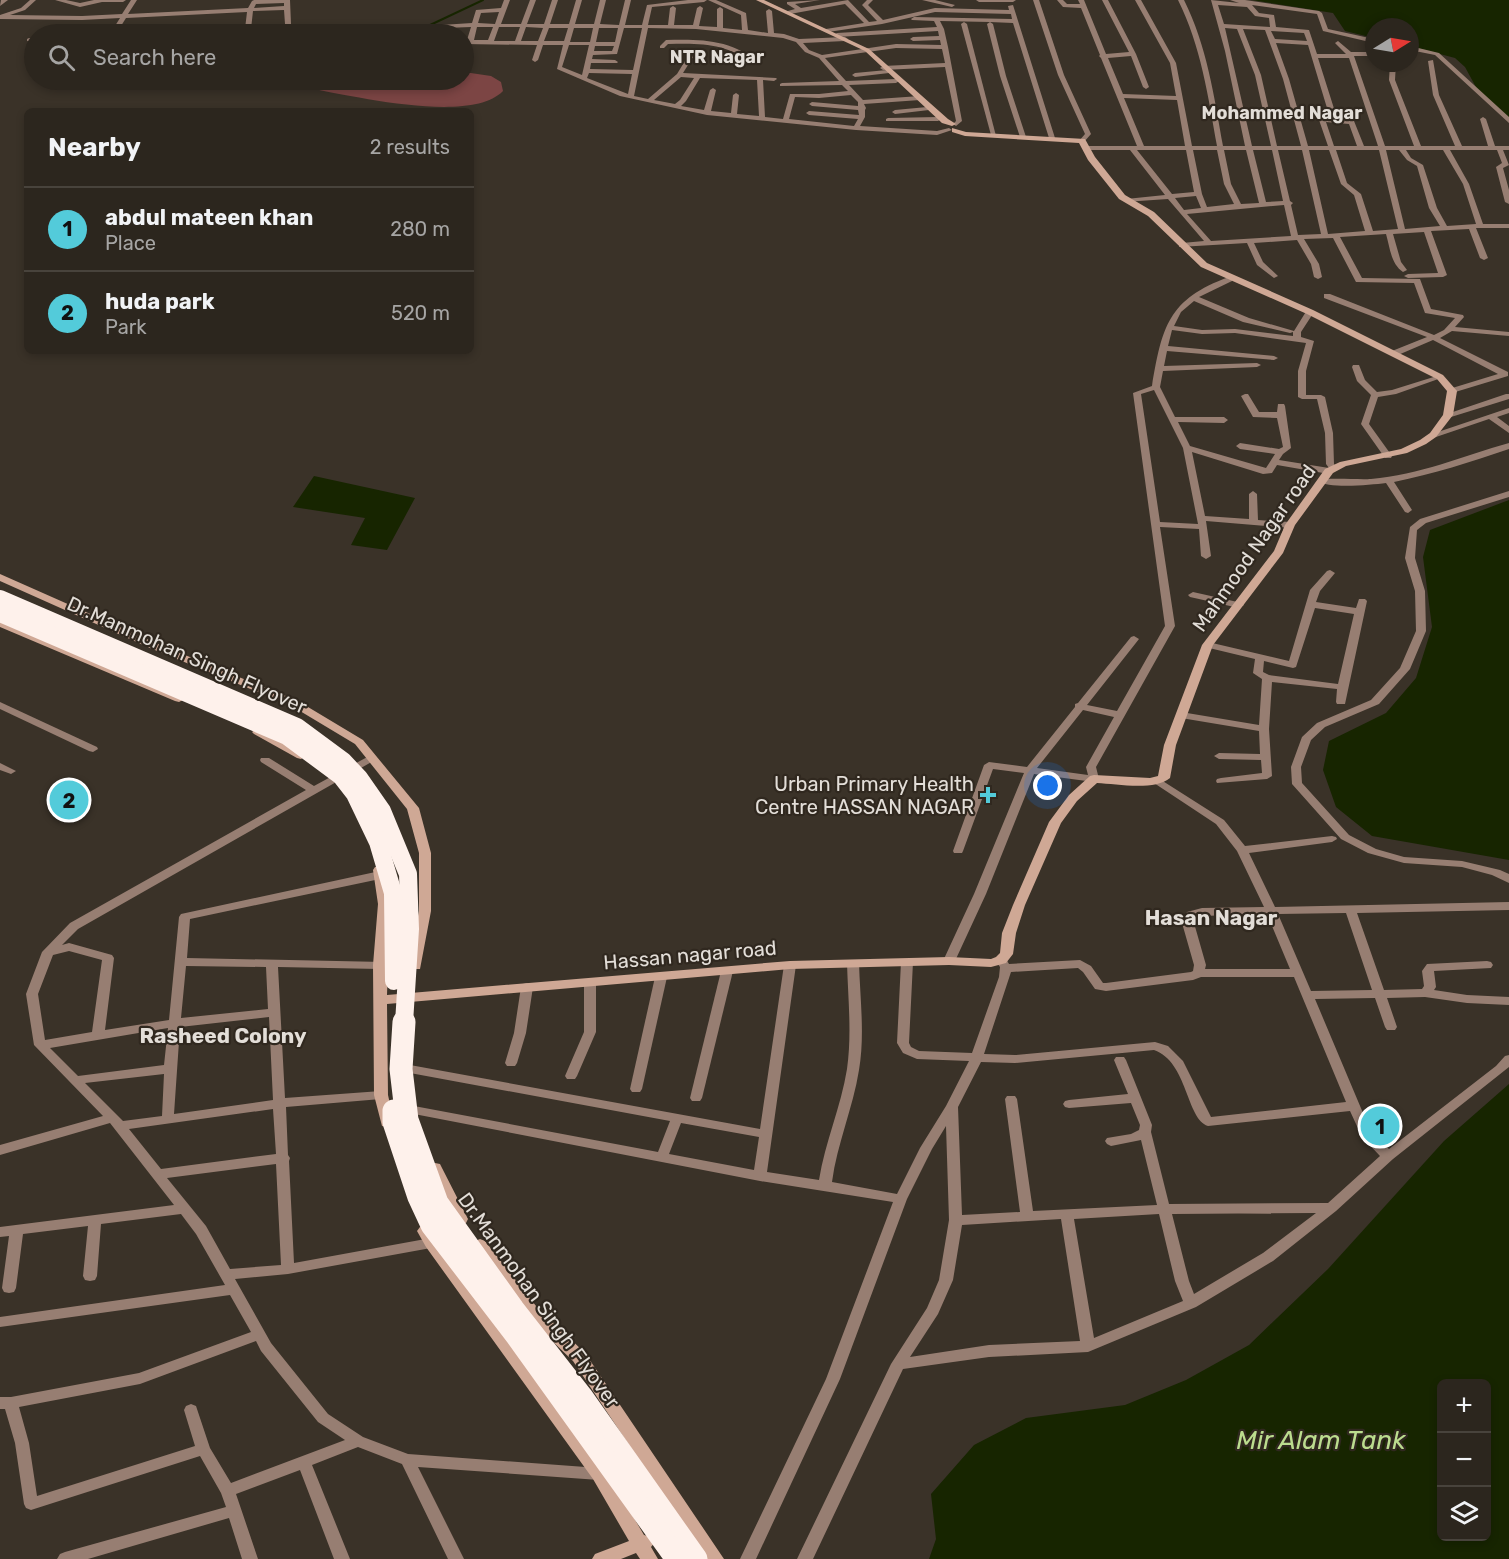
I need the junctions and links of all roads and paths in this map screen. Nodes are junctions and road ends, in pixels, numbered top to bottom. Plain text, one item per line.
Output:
1 (5, 0) edge
2 (33, 0) edge
3 (58, 0) edge
4 (101, 0) edge
5 (123, 0) edge
6 (134, 0) edge
7 (507, 0) edge
8 (532, 0) edge
9 (555, 0) edge
10 (579, 0) edge
11 (603, 0) edge
12 (628, 0) edge
13 (704, 0) edge
14 (711, 0) edge
15 (759, 0) edge
16 (817, 0) edge
17 (870, 0) edge
18 (925, 0) edge
19 (979, 0) edge
20 (1036, 0) edge
21 (1060, 0) edge
22 (1105, 0) edge
23 (1138, 0) edge
24 (1181, 0) edge
25 (1233, 0) edge
26 (211, 1) edge
27 (238, 1) edge
28 (681, 1) edge
29 (846, 1) edge
30 (1214, 2) edge
31 (287, 3) edge
32 (1083, 3) edge
33 (0, 4) edge
34 (1012, 6) edge
35 (673, 8) dead end
36 (700, 8) dead end
37 (720, 9) dead end
38 (236, 10) junction
39 (250, 10) junction
40 (503, 10) junction
41 (800, 10) junction
42 (959, 10) junction
43 (224, 11) junction
44 (768, 11) dead end
45 (189, 12) junction
46 (209, 12) junction
47 (790, 12) junction
48 (126, 15) junction
49 (0, 17) edge
50 (936, 19) junction
51 (892, 20) junction
52 (1016, 21) junction
53 (882, 22) junction
54 (120, 24) edge
55 (187, 24) edge
56 (222, 24) edge
57 (249, 24) edge
58 (286, 24) edge
59 (868, 24) junction
60 (964, 24) dead end
61 (990, 24) dead end
62 (475, 26) joint
63 (497, 26) junction
64 (523, 26) junction
65 (547, 26) junction
66 (1222, 26) junction
67 (572, 27) junction
68 (597, 27) junction
69 (622, 27) junction
70 (646, 27) junction
71 (671, 27) junction
72 (699, 27) junction
73 (1239, 27) junction
74 (720, 28) junction
75 (1270, 28) junction
76 (941, 29) junction
77 (746, 30) junction
78 (828, 30) junction
79 (771, 33) junction
80 (837, 35) junction
81 (943, 38) junction
82 (845, 39) junction
83 (1365, 39) edge
84 (798, 41) junction
85 (1272, 41) junction
86 (474, 42) edge
87 (490, 43) junction
88 (517, 43) junction
89 (1311, 43) junction
90 (1338, 43) dead end
91 (541, 44) junction
92 (566, 44) junction
93 (592, 44) junction
94 (618, 44) junction
95 (692, 45) junction
96 (896, 46) junction
97 (662, 47) dead end
98 (945, 47) junction
99 (865, 50) junction
100 (1419, 50) edge
101 (590, 53) junction
102 (1133, 54) junction
103 (1365, 54) edge
104 (903, 55) dead end
105 (1350, 55) junction
106 (1102, 56) junction
107 (1316, 56) junction
108 (690, 57) dead end
109 (820, 57) junction
110 (535, 60) dead end
111 (588, 61) junction
112 (1431, 61) dead end
113 (615, 62) dead end
114 (756, 64) dead end
115 (948, 65) junction
116 (886, 69) junction
117 (586, 71) junction
118 (636, 72) junction
119 (1392, 72) edge
120 (679, 75) junction
121 (855, 75) dead end
122 (697, 77) junction
123 (584, 79) junction
124 (760, 79) junction
125 (774, 79) dead end
126 (896, 81) junction
127 (843, 83) junction
128 (782, 85) dead end
129 (1146, 87) dead end
130 (713, 90) dead end
131 (852, 93) junction
132 (736, 95) dead end
133 (1119, 96) junction
134 (631, 97) junction
135 (1179, 98) junction
136 (649, 101) junction
137 (920, 102) junction
138 (812, 104) dead end
139 (862, 105) junction
140 (675, 106) junction
141 (886, 109) dead end
142 (706, 112) junction
143 (895, 112) dead end
144 (809, 113) dead end
145 (734, 114) junction
146 (762, 117) junction
147 (862, 117) junction
148 (786, 119) junction
149 (1483, 119) dead end
150 (888, 120) dead end
151 (1334, 120) junction
152 (879, 121) dead end
153 (1509, 121) edge
154 (948, 126) junction
155 (856, 128) junction
156 (994, 135) junction
157 (1023, 137) junction
158 (1052, 138) junction
159 (1084, 145) junction
160 (1131, 147) junction
161 (1141, 147) junction
162 (1247, 147) junction
163 (1275, 147) junction
164 (1305, 147) junction
165 (1400, 147) junction
166 (1418, 147) junction
167 (1445, 147) junction
168 (1459, 147) junction
169 (1188, 148) junction
170 (1221, 148) junction
171 (1333, 148) junction
172 (1361, 148) junction
173 (1382, 148) junction
174 (1496, 148) junction
175 (1509, 148) edge
176 (1198, 194) junction
177 (1169, 196) junction
178 (1126, 201) junction
179 (1509, 202) edge
180 (1289, 203) junction
181 (1263, 205) junction
182 (1239, 206) junction
183 (1205, 210) junction
184 (1182, 212) junction
185 (1476, 226) junction
186 (1509, 226) edge
187 (1445, 228) junction
188 (1427, 230) junction
189 (1402, 231) junction
190 (1389, 232) junction
191 (1370, 234) junction
192 (1336, 236) junction
193 (1325, 237) junction
194 (1298, 238) junction
195 (1250, 241) junction
196 (1209, 243) junction
197 (1182, 245) junction
198 (1484, 258) dead end
199 (1274, 276) dead end
200 (1318, 277) dead end
201 (1229, 279) junction
202 (1327, 296) dead end
203 (1194, 298) junction
204 (1465, 307) dead end
205 (1310, 312) junction
206 (1460, 317) junction
207 (1172, 328) junction
208 (1451, 329) junction
209 (1509, 334) edge
210 (1297, 335) junction
211 (1433, 337) junction
212 (1163, 348) junction
213 (1395, 353) junction
214 (1274, 358) dead end
215 (1257, 365) dead end
216 (1356, 367) dead end
217 (1159, 369) junction
218 (1440, 376) junction
219 (1156, 387) junction
220 (1452, 392) junction
221 (1375, 395) junction
222 (1245, 396) dead end
223 (1509, 396) edge
224 (1509, 410) edge
225 (1448, 415) junction
226 (1490, 416) junction
227 (1173, 419) junction
228 (1224, 420) dead end
229 (1509, 430) edge
230 (1433, 435) junction
231 (1240, 446) dead end
232 (1509, 446) edge
233 (1187, 448) junction
234 (1280, 452) junction
235 (1388, 456) junction
236 (1274, 462) junction
237 (1331, 469) junction
238 (1322, 481) junction
239 (1389, 481) junction
240 (1253, 494) dead end
241 (1509, 494) edge
242 (1408, 510) dead end
243 (1201, 522) junction
244 (1254, 522) junction
245 (1155, 524) junction
246 (1290, 525) junction
247 (1206, 556) dead end
248 (1330, 573) dead end
249 (0, 577) edge
250 (1193, 595) dead end
251 (0, 599) edge
252 (1310, 604) junction
253 (1239, 605) junction
254 (0, 613) edge
255 (0, 623) edge
256 (1134, 639) dead end
257 (1208, 645) junction
258 (1260, 658) junction
259 (1267, 678) junction
260 (1342, 687) junction
261 (1341, 702) dead end
262 (0, 705) edge
263 (1079, 706) junction
264 (1121, 715) junction
265 (1181, 715) junction
266 (1264, 729) junction
267 (93, 749) dead end
268 (1219, 756) dead end
269 (1266, 757) junction
270 (371, 758) junction
271 (265, 760) dead end
272 (0, 766) edge
273 (1030, 770) junction
274 (11, 771) dead end
275 (333, 778) junction
276 (1094, 779) junction
277 (1221, 781) dead end
278 (1158, 782) junction
279 (314, 790) junction
280 (1332, 839) dead end
281 (1242, 850) junction
282 (957, 851) dead end
283 (380, 875) junction
284 (1509, 879) edge
285 (1509, 906) edge
286 (1350, 909) junction
287 (1271, 910) junction
288 (48, 952) junction
289 (949, 961) junction
290 (181, 962) junction
291 (907, 962) junction
292 (853, 963) junction
293 (273, 964) junction
294 (1004, 964) junction
295 (380, 965) junction
296 (790, 965) junction
297 (1487, 965) dead end
298 (727, 971) junction
299 (1199, 973) junction
300 (1298, 973) junction
301 (661, 976) junction
302 (590, 984) junction
303 (527, 987) junction
304 (1425, 993) junction
305 (1308, 995) junction
306 (1380, 995) junction
307 (409, 997) junction
308 (382, 1000) junction
309 (1509, 1001) edge
310 (275, 1012) junction
311 (176, 1023) junction
312 (1391, 1027) dead end
313 (98, 1036) junction
314 (40, 1045) junction
315 (976, 1057) junction
316 (1509, 1059) edge
317 (1120, 1060) dead end
318 (511, 1063) dead end
319 (170, 1069) junction
320 (410, 1069) junction
321 (571, 1076) dead end
322 (77, 1080) junction
323 (636, 1089) dead end
324 (381, 1095) junction
325 (696, 1098) dead end
326 (1135, 1098) junction
327 (1011, 1099) dead end
328 (281, 1103) junction
329 (1070, 1104) dead end
330 (1354, 1106) junction
331 (952, 1107) junction
332 (414, 1110) junction
333 (677, 1118) junction
334 (168, 1119) junction
335 (116, 1122) junction
336 (1145, 1132) junction
337 (765, 1134) junction
338 (1112, 1141) dead end
339 (0, 1150) edge
340 (1388, 1156) junction
341 (662, 1157) junction
342 (285, 1158) junction
343 (158, 1174) junction
344 (760, 1176) junction
345 (825, 1186) junction
346 (901, 1199) junction
347 (1331, 1208) junction
348 (183, 1209) junction
349 (1165, 1209) junction
350 (1067, 1213) junction
351 (1027, 1216) junction
352 (95, 1219) junction
353 (956, 1220) junction
354 (17, 1229) junction
355 (0, 1232) edge
356 (431, 1243) junction
357 (288, 1269) junction
358 (226, 1275) junction
359 (90, 1276) dead end
360 (9, 1288) dead end
361 (234, 1289) junction
362 (1191, 1303) junction
363 (0, 1322) edge
364 (258, 1335) junction
365 (1088, 1346) junction
366 (898, 1364) junction
367 (5, 1403) edge
368 (191, 1410) dead end
369 (358, 1441) junction
370 (203, 1449) junction
371 (407, 1460) junction
372 (304, 1462) junction
373 (599, 1474) junction
374 (228, 1491) junction
375 (232, 1510) junction
376 (692, 1524) junction
377 (645, 1552) edge
378 (65, 1559) edge
379 (250, 1559) edge
380 (342, 1559) edge
381 (456, 1559) edge
382 (601, 1559) edge
383 (677, 1559) edge
384 (696, 1559) edge
385 (716, 1559) edge
386 (748, 1559) edge
387 (805, 1559) edge

1 - 33 street
2 - 49 street
3 - 4 street
4 - 5 street
6 - 48 street
7 - 40 street
8 - 64 street
9 - 65 street
10 - 67 street
11 - 68 street
12 - 69 street
13 - 28 street
14 - 77 street
15 - 47 main road
16 - 41 street
17 - 53 street
18 - 42 street
19 - 34 street
20 - 159 street
21 - 32 street
22 - 102 street
23 - 135 street
24 - 170 street
25 - 83 street
26 - 46 street
27 - 38 street
28 - 70 street
29 - 41 street
29 - 59 street
30 - 66 street
30 - 75 street
31 - 39 street
31 - 58 street
32 - 106 street
34 - 42 street
34 - 52 street
35 - 71 street
36 - 72 street
37 - 74 street
38 - 39 street
38 - 43 street
39 - 57 street
40 - 62 street
40 - 63 street
41 - 47 street
42 - 51 street
43 - 46 street
43 - 56 street
44 - 79 street
45 - 46 street
45 - 48 street
45 - 55 street
47 - 78 main road
48 - 49 street
48 - 54 street
50 - 51 street
50 - 52 street
50 - 76 street
51 - 53 street
52 - 158 street
53 - 59 street
59 - 78 street
60 - 156 street
61 - 157 street
62 - 63 street
63 - 64 street
63 - 87 street
64 - 65 street
64 - 88 street
65 - 67 street
65 - 91 street
66 - 73 street
66 - 162 street
67 - 68 street
67 - 92 street
68 - 69 street
68 - 93 street
69 - 70 street
69 - 94 street
70 - 71 street
70 - 118 street
71 - 72 street
72 - 74 street
72 - 95 street
73 - 75 street
73 - 163 street
74 - 77 street
75 - 85 street
75 - 89 street
76 - 80 street
76 - 81 street
77 - 79 street
78 - 80 main road
79 - 84 street
80 - 82 main road
81 - 96 street
81 - 98 street
82 - 84 street
82 - 99 main road
84 - 109 street
85 - 89 street
85 - 164 street
86 - 87 street
87 - 88 street
88 - 91 street
89 - 107 street
90 - 105 street
91 - 92 street
91 - 110 street
92 - 93 street
92 - 123 street
93 - 94 street
93 - 101 street
94 - 101 street
95 - 97 street
95 - 114 street
96 - 98 street
96 - 99 street
96 - 104 street
98 - 115 street
99 - 109 street
99 - 116 main road
100 - 153 street
101 - 111 street
102 - 106 street
102 - 129 street
103 - 105 street
105 - 107 street
105 - 173 street
106 - 133 street
107 - 151 street
108 - 120 street
109 - 127 street
111 - 113 street
111 - 117 street
112 - 168 street
115 - 116 street
115 - 154 street
116 - 121 street
116 - 126 main road
116 - 137 main road
117 - 118 street
117 - 123 street
118 - 134 street
119 - 166 street
120 - 122 street
120 - 136 street
122 - 124 street
122 - 140 street
123 - 134 street
124 - 125 street
124 - 146 street
126 - 127 street
126 - 137 main road
127 - 128 street
127 - 131 street
130 - 142 street
131 - 139 street
131 - 148 street
132 - 145 street
133 - 135 street
133 - 161 street
134 - 136 street
135 - 169 street
136 - 140 street
137 - 139 street
137 - 141 street
137 - 143 street
137 - 154 main road
137 - 154 main road
138 - 139 street
139 - 147 street
140 - 142 street
142 - 145 street
144 - 147 street
145 - 146 street
146 - 148 street
147 - 155 street
148 - 155 street
149 - 174 street
150 - 154 street
151 - 171 street
151 - 172 street
152 - 154 street
154 - 155 street
154 - 156 main road
156 - 157 main road
157 - 158 main road
158 - 159 main road
159 - 160 street
159 - 178 main road
160 - 161 street
160 - 177 street
161 - 169 street
162 - 163 street
162 - 170 street
162 - 181 street
163 - 164 street
163 - 180 street
164 - 171 street
164 - 193 street
165 - 166 street
165 - 173 street
165 - 187 street
166 - 167 street
167 - 168 street
167 - 185 street
168 - 174 street
169 - 170 street
169 - 176 street
170 - 182 street
171 - 172 street
171 - 191 street
172 - 173 street
173 - 189 street
174 - 175 street
174 - 179 street
176 - 177 street
176 - 183 street
177 - 178 street
177 - 184 street
178 - 197 main road
180 - 181 street
180 - 194 street
181 - 182 street
182 - 183 street
183 - 184 street
184 - 196 street
185 - 186 street
185 - 187 street
185 - 198 street
187 - 188 street
188 - 189 street
188 - 190 street
189 - 190 street
190 - 191 street
191 - 192 street
192 - 193 street
192 - 206 street
193 - 194 street
194 - 195 street
194 - 200 street
195 - 196 street
195 - 199 street
196 - 197 street
197 - 201 main road
201 - 203 street
201 - 205 main road
202 - 211 street
203 - 207 street
203 - 210 street
204 - 206 street
205 - 210 street
205 - 213 main road
206 - 208 street
207 - 210 street
207 - 212 street
208 - 209 street
208 - 211 street
210 - 237 street
211 - 213 street
211 - 220 street
212 - 214 street
212 - 217 street
213 - 218 main road
215 - 217 street
216 - 221 street
217 - 219 street
218 - 220 main road
218 - 221 street
219 - 227 street
219 - 245 street
220 - 225 main road, Mahmood Nagar road
221 - 235 street
222 - 234 street
223 - 225 street
224 - 226 street
225 - 230 main road, Mahmood Nagar road
226 - 229 street
226 - 230 street
227 - 228 street
227 - 233 street
230 - 235 main road, Mahmood Nagar road
231 - 234 street
232 - 239 street
233 - 236 street
233 - 243 street
234 - 236 street
235 - 237 main road, Mahmood Nagar road
236 - 237 street
237 - 238 main road, Mahmood Nagar road
238 - 239 street
238 - 246 main road, Mahmood Nagar road
239 - 242 street
240 - 244 street
241 - 284 street
243 - 244 street
243 - 245 street
243 - 247 street
244 - 246 street
245 - 264 street
246 - 253 main road, Mahmood Nagar road
248 - 252 street
249 - 270 main road
250 - 253 street
251 - 384 highway, Dr.Manmohan Singh Flyover, bridge
252 - 258 street
252 - 260 street
253 - 257 main road, Mahmood Nagar road
254 - 383 highway, Dr.Manmohan Singh Flyover, bridge
255 - 275 main road
256 - 263 street
257 - 258 street
257 - 265 main road, Mahmood Nagar road
258 - 259 street
259 - 260 street
259 - 266 street
260 - 261 street
262 - 267 street
263 - 264 street
263 - 273 street
264 - 276 street
265 - 266 street
265 - 278 main road, Mahmood Nagar road
266 - 269 street
268 - 269 street
269 - 277 street
270 - 275 street
270 - 307 main road
271 - 279 street
272 - 274 street
273 - 276 street
273 - 282 street
273 - 289 street
275 - 279 street
275 - 283 main road
276 - 278 main road
276 - 294 main road
278 - 281 street
279 - 288 street
280 - 281 street
281 - 287 street
283 - 290 street
283 - 295 main road
285 - 286 street
286 - 287 street
286 - 306 street
287 - 299 street
287 - 300 street
288 - 313 street
288 - 314 street
289 - 291 main road, Hassan nagar road
289 - 294 main road, Hassan nagar road
290 - 293 street
290 - 311 street
291 - 292 main road, Hassan nagar road
291 - 315 street
292 - 296 main road, Hassan nagar road
292 - 345 street
293 - 295 street
293 - 310 street
294 - 299 street
294 - 315 street
295 - 308 main road
296 - 298 main road, Hassan nagar road
296 - 337 street
297 - 304 street
298 - 301 main road, Hassan nagar road
298 - 325 street
299 - 300 street
300 - 305 street
301 - 302 main road, Hassan nagar road
301 - 323 street
302 - 303 main road, Hassan nagar road
302 - 321 street
303 - 307 main road, Hassan nagar road
303 - 318 street
304 - 306 street
304 - 309 street
305 - 306 street
305 - 330 street
306 - 312 street
307 - 308 main road, Hassan nagar road
307 - 320 main road
308 - 324 main road
310 - 311 street
310 - 328 street
311 - 313 street
311 - 319 street
313 - 314 street
314 - 322 street
315 - 330 street
315 - 331 street
316 - 340 street
317 - 326 street
319 - 322 street
319 - 334 street
320 - 332 main road
320 - 333 street
322 - 335 street
324 - 328 street
324 - 356 main road
326 - 329 street
326 - 336 street
327 - 351 street
328 - 334 street
328 - 342 street
330 - 340 street
331 - 346 street
331 - 353 street
332 - 341 street
332 - 376 main road
333 - 337 street
333 - 341 street
334 - 335 street
335 - 339 street
335 - 343 street
336 - 338 street
336 - 349 street
337 - 344 street
340 - 347 street
341 - 344 street
342 - 343 street
342 - 357 street
343 - 348 street
344 - 345 street
345 - 346 street
346 - 386 street
347 - 349 street
347 - 362 street
348 - 352 street
348 - 358 street
349 - 350 street
349 - 362 street
350 - 351 street
350 - 365 street
351 - 353 street
352 - 354 street
352 - 359 street
353 - 366 street
354 - 355 street
354 - 360 street
356 - 357 street
356 - 373 main road
357 - 358 street
358 - 361 street
361 - 363 street
361 - 364 street
362 - 365 street
364 - 367 street
364 - 369 street
365 - 366 street
366 - 387 street
367 - 370 street
368 - 370 street
369 - 371 street
369 - 372 street
370 - 374 street
371 - 373 street
371 - 381 street
372 - 374 street
372 - 380 street
373 - 377 main road
374 - 375 street
375 - 378 street
375 - 379 street
376 - 377 main road
376 - 385 main road
377 - 382 main road

